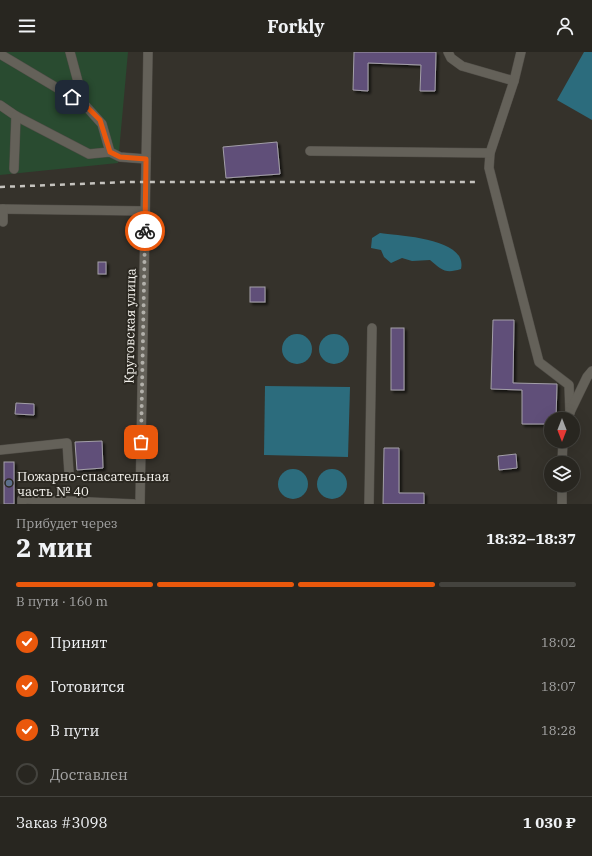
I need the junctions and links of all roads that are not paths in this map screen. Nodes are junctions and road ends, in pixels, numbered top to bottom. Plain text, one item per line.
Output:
1 (70, 52) edge
2 (148, 52) edge
3 (448, 52) edge
4 (521, 52) edge
5 (0, 54) edge
6 (514, 81) junction
7 (84, 104) junction
8 (0, 105) edge
9 (16, 116) junction
10 (310, 151) dead end
11 (110, 152) junction
12 (490, 153) junction
13 (146, 159) junction
14 (14, 169) dead end
15 (2, 209) edge
16 (145, 211) junction
17 (3, 222) dead end
18 (372, 328) dead end
19 (590, 376) edge
20 (568, 412) edge
21 (570, 412) edge
22 (0, 450) edge
23 (69, 473) dead end
24 (562, 492) edge
25 (22, 504) edge
26 (134, 504) edge
27 (140, 504) edge
28 (369, 504) edge
29 (562, 504) edge

1 - 7 street
2 - 13 street, Крутовская улица
3 - 6 street
4 - 6 street
5 - 7 street
6 - 12 street
7 - 11 street
8 - 9 street
9 - 11 street
9 - 14 street
10 - 12 street
11 - 13 street
12 - 20 street
13 - 16 street, Крутовская улица
15 - 16 street
15 - 17 street
16 - 27 street, Крутовская улица
18 - 28 street
19 - 21 street
22 - 23 street
24 - 29 street
25 - 26 street

